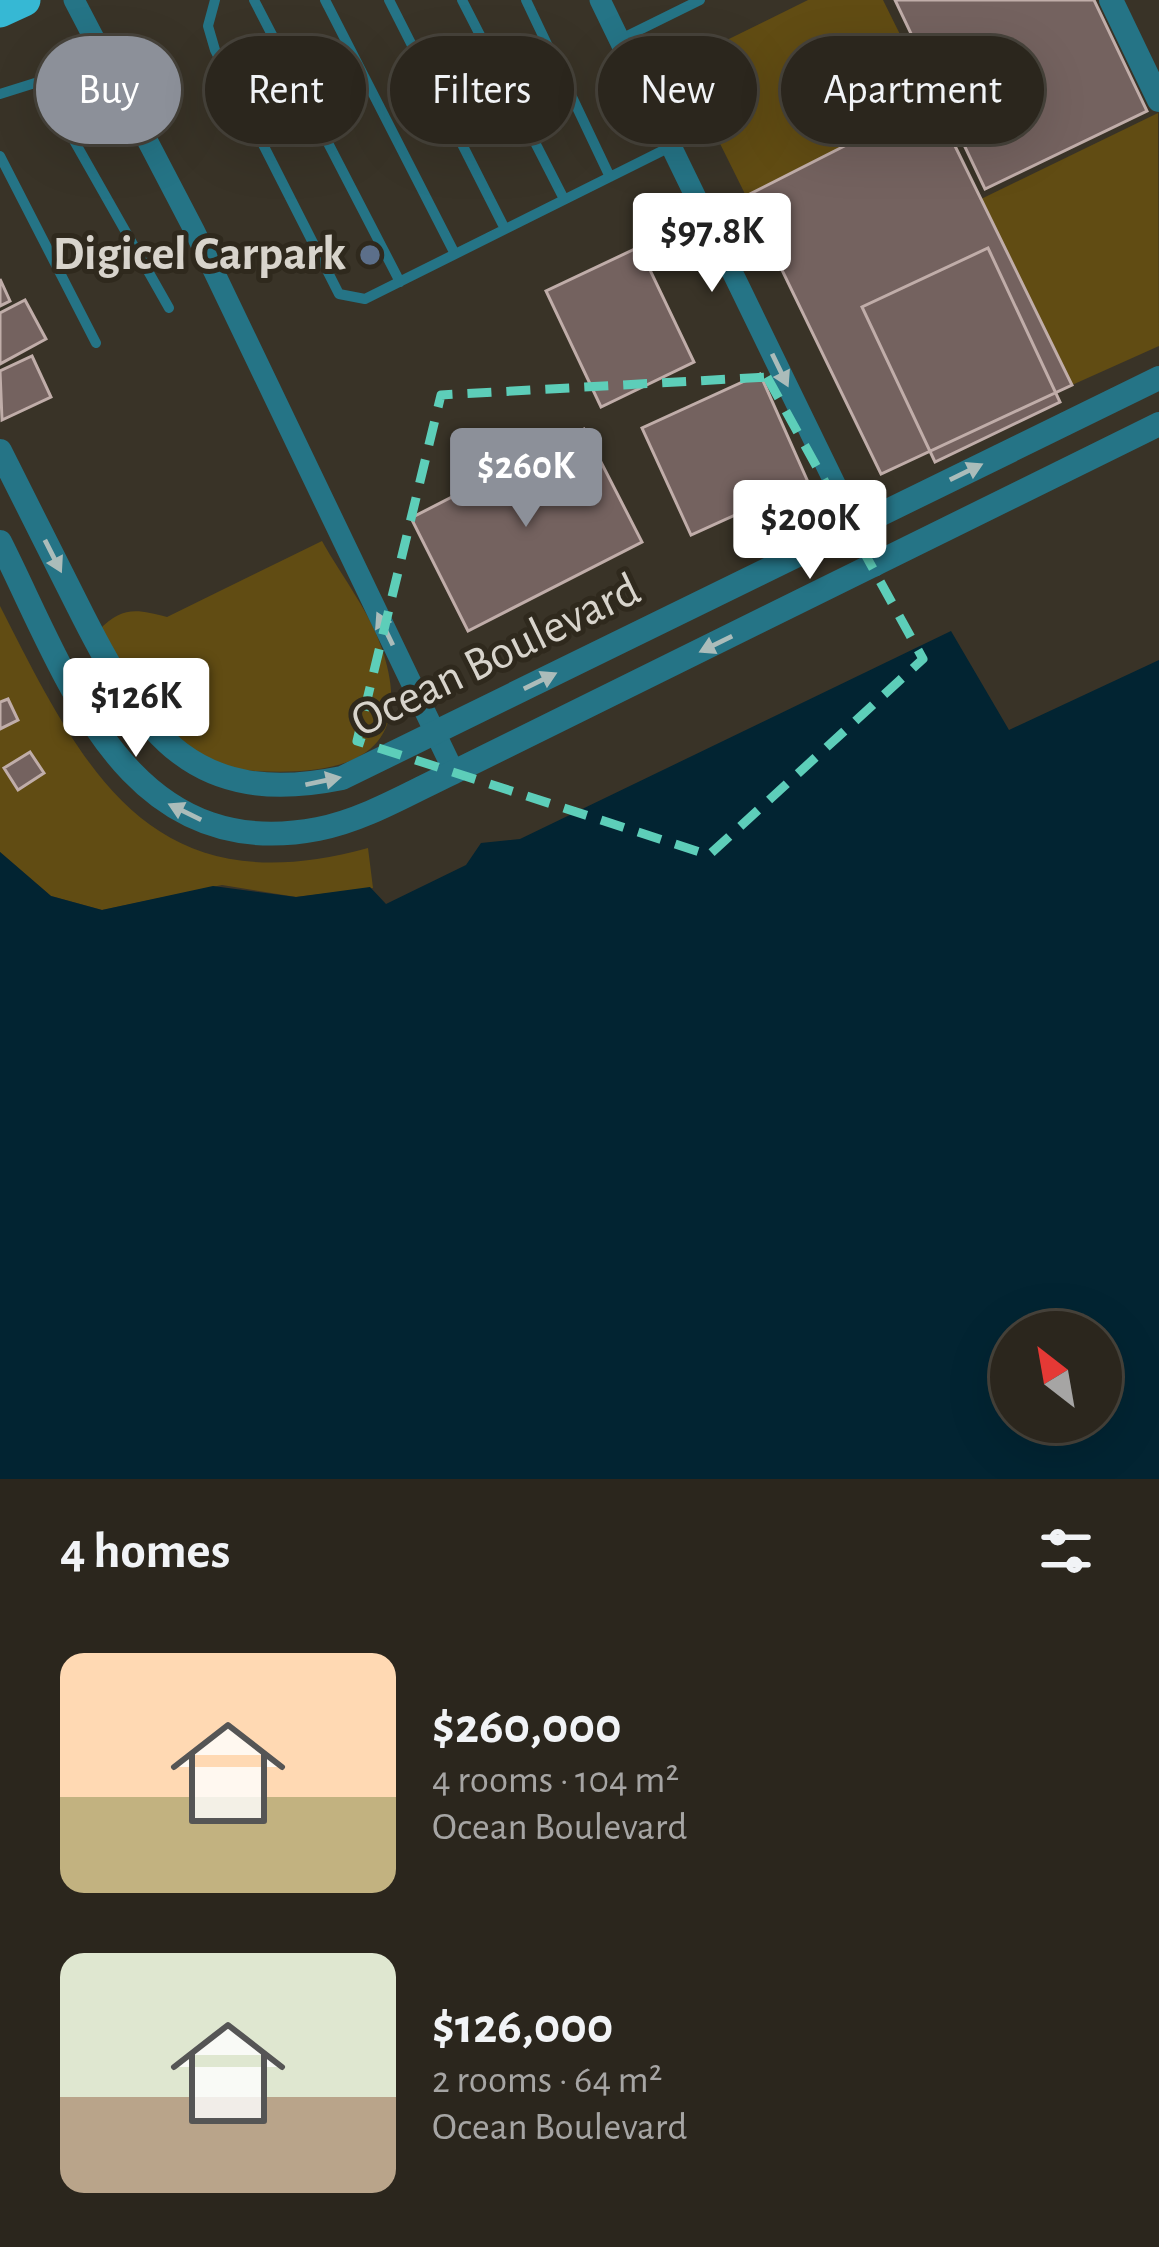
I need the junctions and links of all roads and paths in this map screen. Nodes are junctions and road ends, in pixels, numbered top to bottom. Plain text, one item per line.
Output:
1 (24, 0) edge
2 (74, 0) edge
3 (215, 0) edge
4 (254, 0) edge
5 (325, 0) edge
6 (388, 0) edge
7 (462, 0) edge
8 (526, 0) edge
9 (600, 0) edge
10 (700, 0) edge
11 (1111, 0) edge
12 (0, 11) edge
13 (617, 36) edge
14 (627, 36) edge
15 (0, 94) edge
16 (1159, 100) edge
17 (669, 144) edge
18 (670, 147) junction
19 (0, 156) edge
20 (610, 177) junction
21 (564, 199) junction
22 (505, 229) junction
23 (455, 254) junction
24 (400, 282) junction
25 (169, 308) dead end
26 (96, 343) dead end
27 (1159, 378) edge
28 (1159, 424) edge
29 (0, 451) edge
30 (856, 526) junction
31 (0, 542) edge
32 (875, 566) junction
33 (435, 733) junction
34 (454, 772) junction

1 - 12 highway
33 -> 2 street
3 - 24 lane
4 - 24 lane
5 - 23 lane
6 - 22 lane
7 - 21 lane
8 - 20 lane
9 - 13 street
10 - 14 lane
11 - 16 street
15 - 25 lane
17 - 18 street
18 - 20 lane
18 -> 30 street
19 - 26 lane
20 - 21 lane
21 - 22 lane
22 - 23 lane
23 - 24 lane
30 -> 27 street, Ocean Boulevard
28 - 32 street, Ocean Boulevard
29 -> 33 street, Ocean Boulevard
30 - 32 street
33 -> 30 street, Ocean Boulevard
34 -> 31 street, Ocean Boulevard
32 -> 34 street, Ocean Boulevard
33 - 34 street

